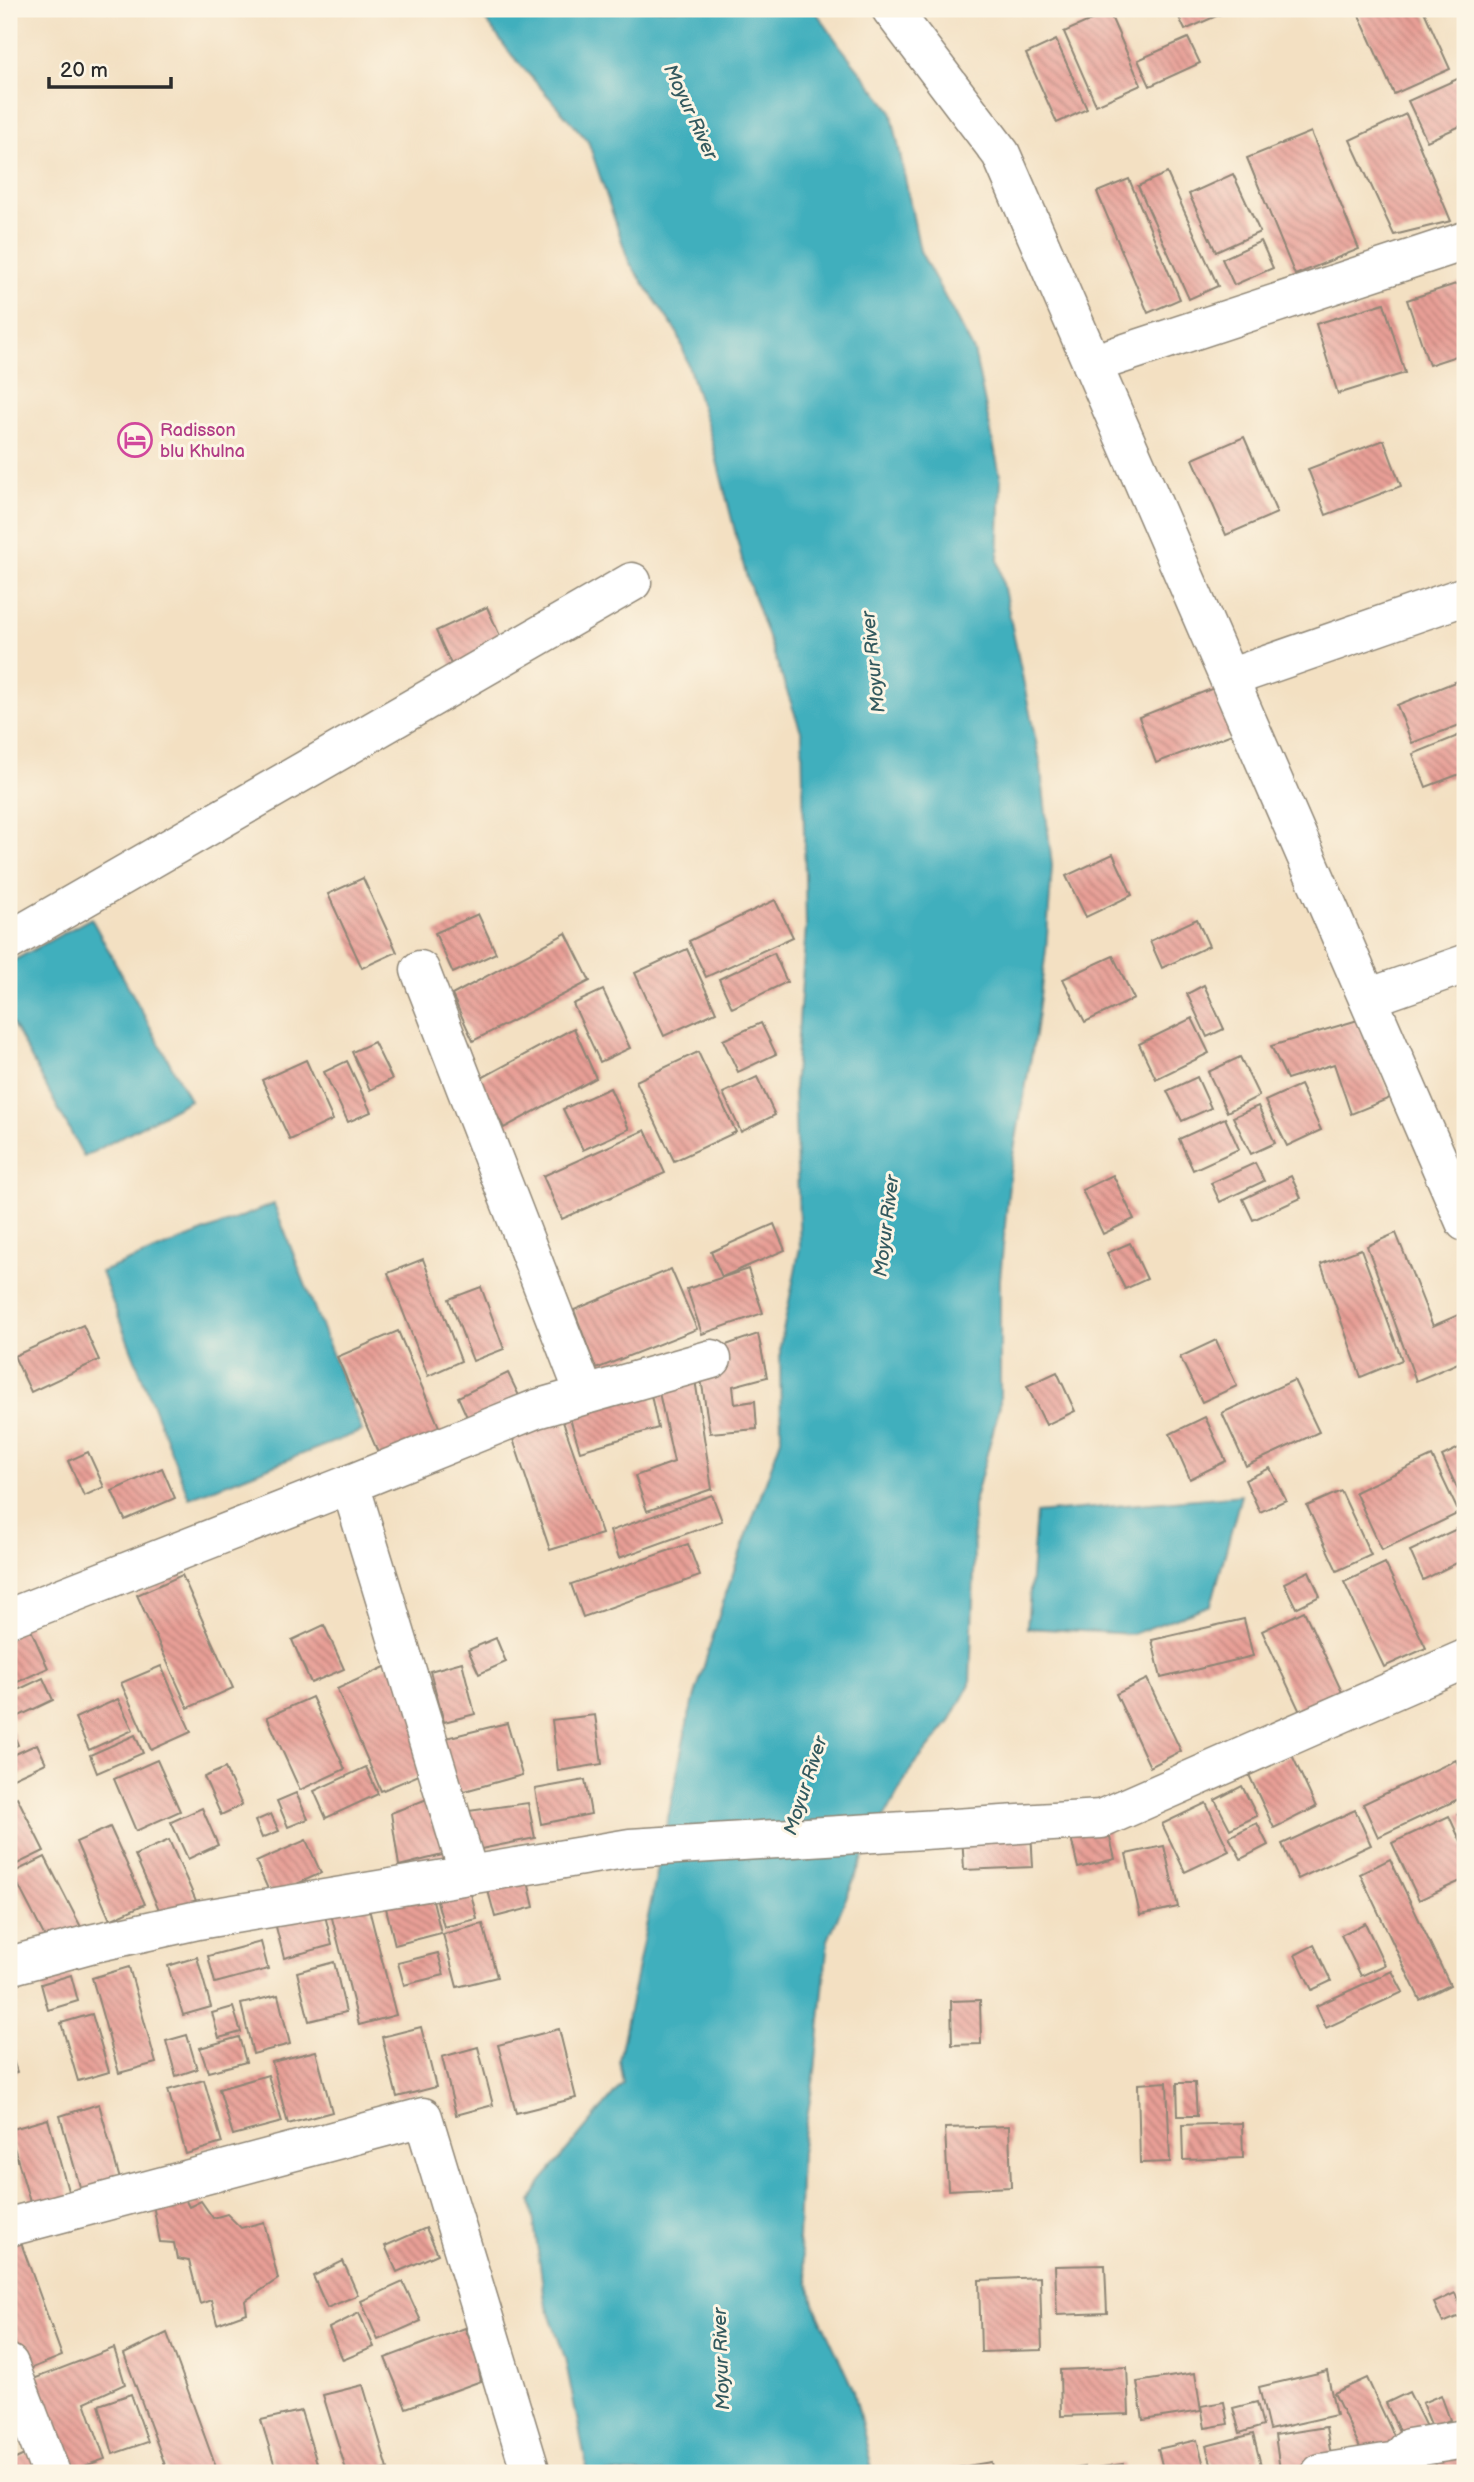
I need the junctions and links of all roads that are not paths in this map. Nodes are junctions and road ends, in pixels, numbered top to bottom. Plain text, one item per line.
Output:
1 (891, 9) edge
2 (1465, 242) edge
3 (1092, 364) junction
4 (632, 582) dead end
5 (1465, 596) edge
6 (1229, 678) junction
7 (9, 942) edge
8 (1465, 964) edge
9 (420, 970) dead end
10 (1368, 998) junction
11 (1465, 1222) edge
12 (712, 1359) dead end
13 (584, 1395) junction
14 (350, 1484) junction
15 (9, 1618) edge
16 (1465, 1659) edge
17 (469, 1875) junction
18 (9, 1966) edge
19 (9, 2227) edge
20 (9, 2364) edge
21 (1465, 2439) edge
22 (51, 2473) edge
23 (531, 2473) edge
24 (1321, 2473) edge

1 - 3 street
2 - 3 street
3 - 6 street
4 - 7 street
5 - 6 street
6 - 10 street
8 - 10 street
9 - 13 street
10 - 11 street
12 - 13 street
13 - 14 street
14 - 15 street
14 - 17 street
16 - 17 street
17 - 18 street
19 - 23 street
20 - 22 street
21 - 24 street

